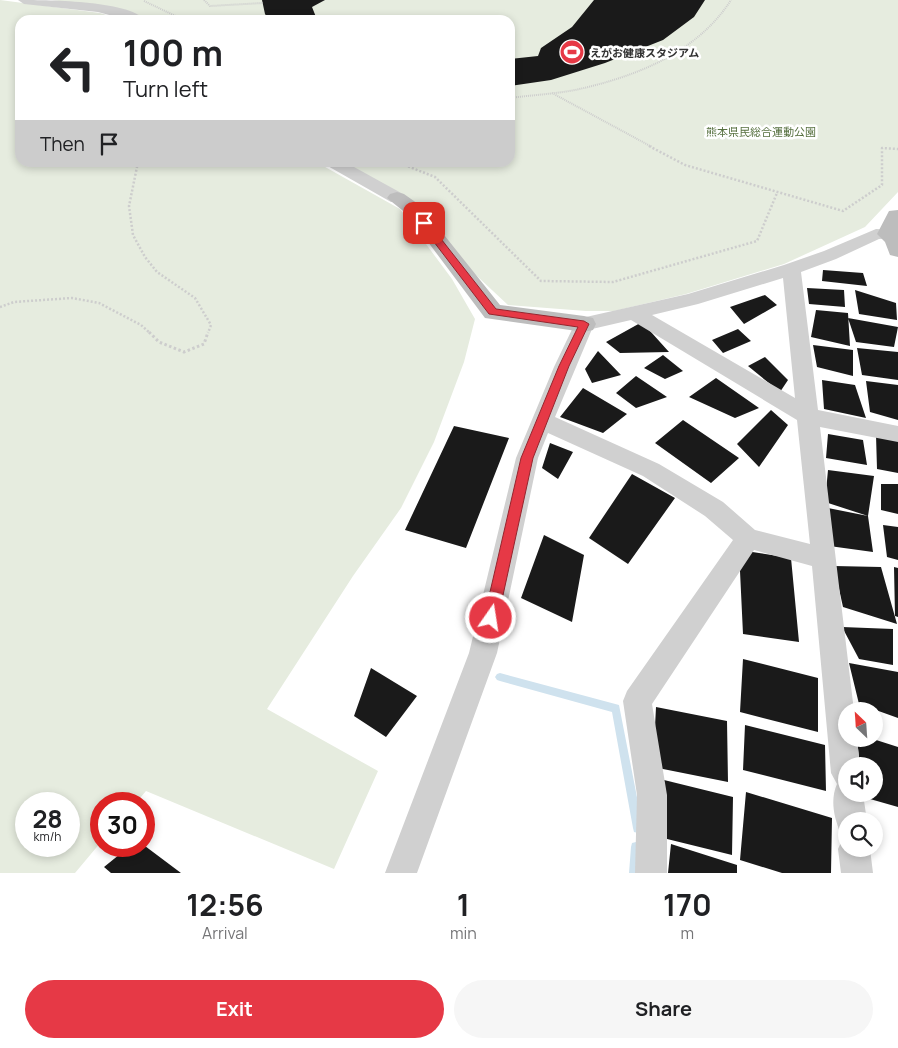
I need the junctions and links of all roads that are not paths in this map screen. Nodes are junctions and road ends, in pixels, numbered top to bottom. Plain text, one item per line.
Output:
1 (24, 0) edge
2 (126, 15) edge
3 (341, 167) edge
4 (397, 198) joint
5 (894, 233) edge
6 (791, 270) junction
7 (634, 313) junction
8 (584, 324) junction
9 (808, 416) junction
10 (542, 421) junction
11 (898, 434) edge
12 (748, 538) junction
13 (824, 558) junction
14 (844, 757) edge
15 (855, 857) edge
16 (401, 873) edge
17 (651, 873) edge
18 (857, 873) edge

1 - 2 street
3 - 4 street
4 - 8 street
5 - 6 street
6 - 7 street
6 - 9 street
7 - 8 street
7 - 9 street
8 - 10 street
9 - 11 street
9 - 13 street
10 - 12 street
10 - 16 street
12 - 13 street
12 - 17 street
13 - 14 street
15 - 18 street

